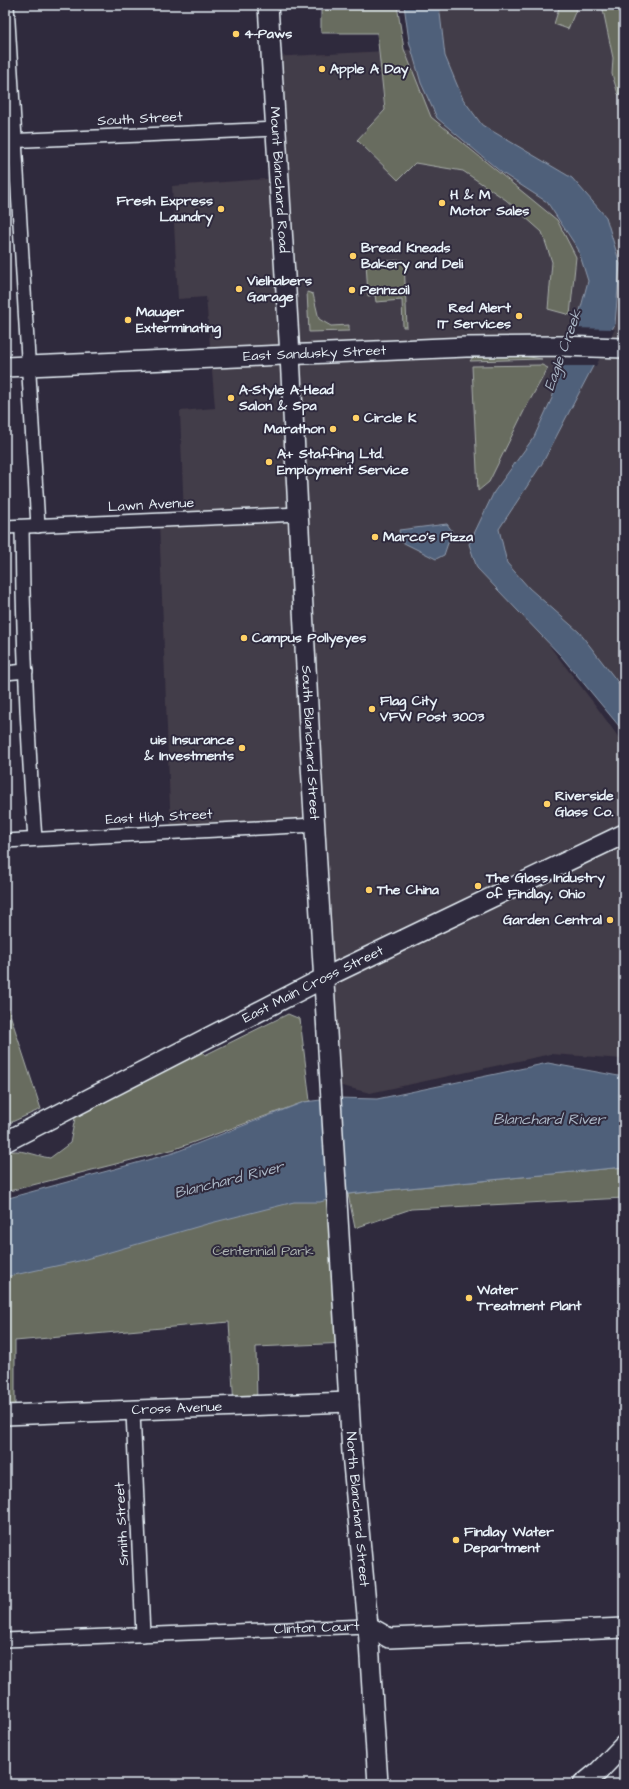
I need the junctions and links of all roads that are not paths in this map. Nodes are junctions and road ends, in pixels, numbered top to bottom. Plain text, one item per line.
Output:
1 (7, 5) edge
2 (268, 5) edge
3 (276, 129) junction
4 (10, 141) edge
5 (616, 347) edge
6 (290, 355) junction
7 (29, 365) junction
8 (5, 366) edge
9 (299, 514) junction
10 (38, 526) junction
11 (5, 527) edge
12 (22, 527) junction
13 (26, 671) junction
14 (5, 674) edge
15 (315, 825) junction
16 (624, 834) edge
17 (35, 839) junction
18 (5, 841) edge
19 (324, 978) junction
20 (5, 1142) edge
21 (340, 1234) joint
22 (350, 1402) junction
23 (133, 1412) junction
24 (5, 1415) edge
25 (368, 1626) junction
26 (624, 1628) edge
27 (143, 1635) junction
28 (5, 1640) edge
29 (624, 1745) edge
30 (378, 1784) edge
31 (583, 1784) edge

1 - 4 street
2 - 3 main road, Mount Blanchard Road
3 - 4 street, South Street
3 - 6 main road, Mount Blanchard Road
4 - 7 street
5 - 6 main road, East Sandusky Street
6 - 7 main road, East Sandusky Street
6 - 9 main road, South Blanchard Street
7 - 8 main road, East Sandusky Street
7 - 10 street
9 - 10 street, Lawn Avenue
9 - 15 main road, South Blanchard Street
10 - 12 street, Lawn Avenue
11 - 12 street, Lawn Avenue
12 - 13 street
13 - 14 street
13 - 17 street
15 - 17 street, East High Street
15 - 19 main road, South Blanchard Street
16 - 19 main road, East Main Cross Street
17 - 18 street, East High Street
19 - 20 main road, East Main Cross Street
19 - 21 main road, South Blanchard Street
21 - 22 main road, North Blanchard Street
22 - 23 main road, Cross Avenue
22 - 25 main road, North Blanchard Street
23 - 24 main road, Cross Avenue
23 - 27 street, Smith Street
25 - 26 main road, Clinton Court
25 - 27 street, Clinton Court
25 - 30 main road, North Blanchard Street
27 - 28 street, Clinton Court
29 - 31 main road

